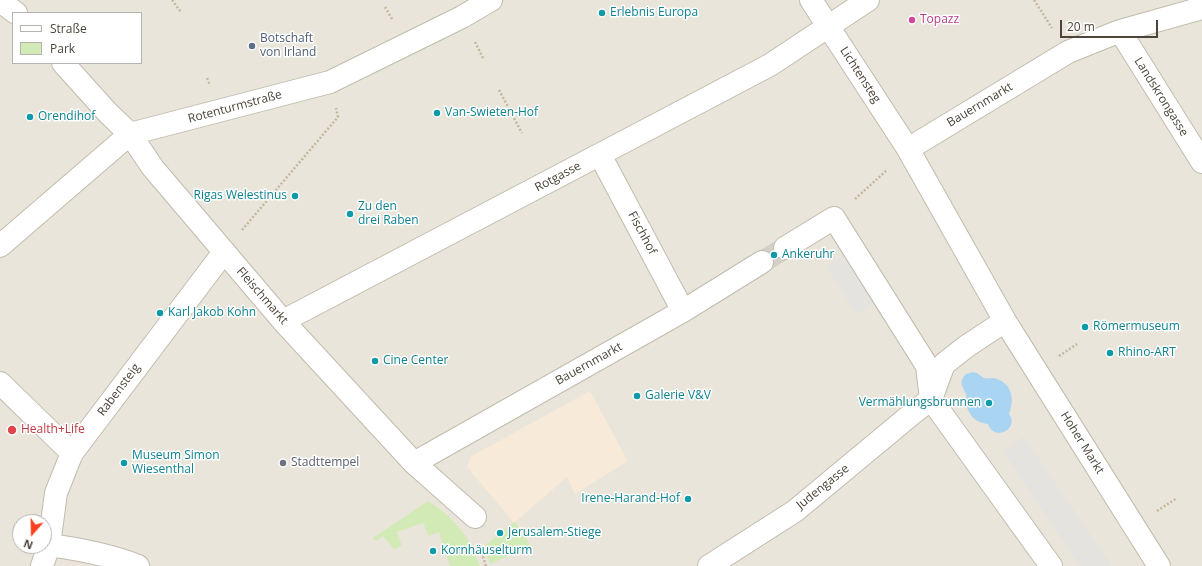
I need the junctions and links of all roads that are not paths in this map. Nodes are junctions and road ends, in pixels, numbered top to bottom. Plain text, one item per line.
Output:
1 (491, 0) edge
2 (811, 0) edge
3 (868, 0) edge
4 (0, 1) edge
5 (1202, 8) edge
6 (15, 12) edge
7 (829, 26) junction
8 (1120, 31) junction
9 (64, 64) edge
10 (130, 134) junction
11 (908, 149) junction
12 (600, 155) junction
13 (1202, 162) edge
14 (0, 246) edge
15 (785, 248) tunnel mouth
16 (224, 252) junction
17 (762, 262) tunnel mouth
18 (683, 311) junction
19 (283, 321) junction
20 (1005, 321) junction
21 (0, 383) edge
22 (931, 399) junction
23 (72, 453) junction
24 (414, 463) junction
25 (475, 517) dead end
26 (52, 523) edge
27 (52, 546) edge
28 (46, 554) edge
29 (42, 566) edge
30 (138, 566) edge
31 (709, 566) edge
32 (1052, 566) edge
33 (1159, 566) edge

1 - 10 street, Rotenturmstraße
2 - 7 street, Lichtensteg
3 - 7 street, Rotgasse
4 - 6 street
5 - 8 street, Bauernmarkt
7 - 11 street, Lichtensteg
7 - 12 street, Rotgasse
8 - 11 street, Bauernmarkt
8 - 13 street, Landskrongasse
9 - 10 street, Fleischmarkt
10 - 14 street, Rotenturmstraße
10 - 16 street, Fleischmarkt
11 - 20 street, Hoher Markt
12 - 18 street, Fischhof
12 - 19 street, Rotgasse
15 - 22 street
16 - 19 street, Fleischmarkt
16 - 23 street, Rabensteig
17 - 18 street, Bauernmarkt
18 - 24 street, Bauernmarkt
19 - 24 street, Fleischmarkt
20 - 22 street
20 - 33 street, Hoher Markt
21 - 23 street
22 - 31 street, Judengasse
22 - 32 street
23 - 26 street, Rabensteig
24 - 25 street, Fleischmarkt
27 - 30 street
28 - 29 street, Rabensteig

